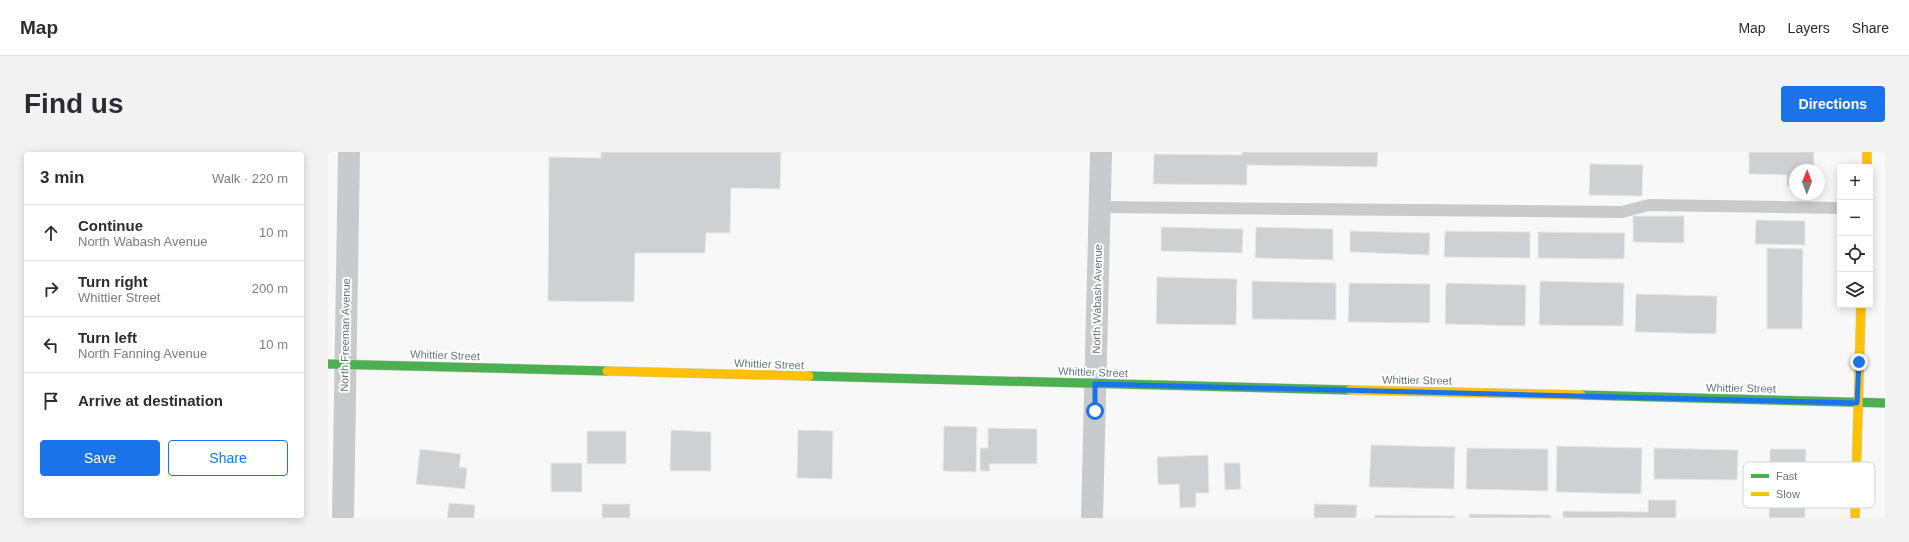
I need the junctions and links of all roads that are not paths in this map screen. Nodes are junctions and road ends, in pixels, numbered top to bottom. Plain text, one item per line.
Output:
1 (349, 152) edge
2 (1101, 152) edge
3 (1867, 152) edge
4 (1867, 164) edge
5 (1099, 207) junction
6 (1837, 208) edge
7 (1861, 308) edge
8 (337, 364) edge
9 (1095, 384) junction
10 (1857, 403) junction
11 (1885, 403) edge
12 (1856, 462) edge
13 (1855, 508) edge
14 (342, 518) edge
15 (1092, 518) edge
16 (1855, 518) edge

1 - 8 street, North Freeman Avenue
2 - 5 street, North Wabash Avenue
3 - 4 street
5 - 6 lane
5 - 9 street, North Wabash Avenue
7 - 10 street
8 - 9 street, Whittier Street
8 - 14 street, North Freeman Avenue
9 - 10 street, Whittier Street
9 - 15 street, North Wabash Avenue
10 - 11 street, Whittier Street
10 - 12 street
13 - 16 street

